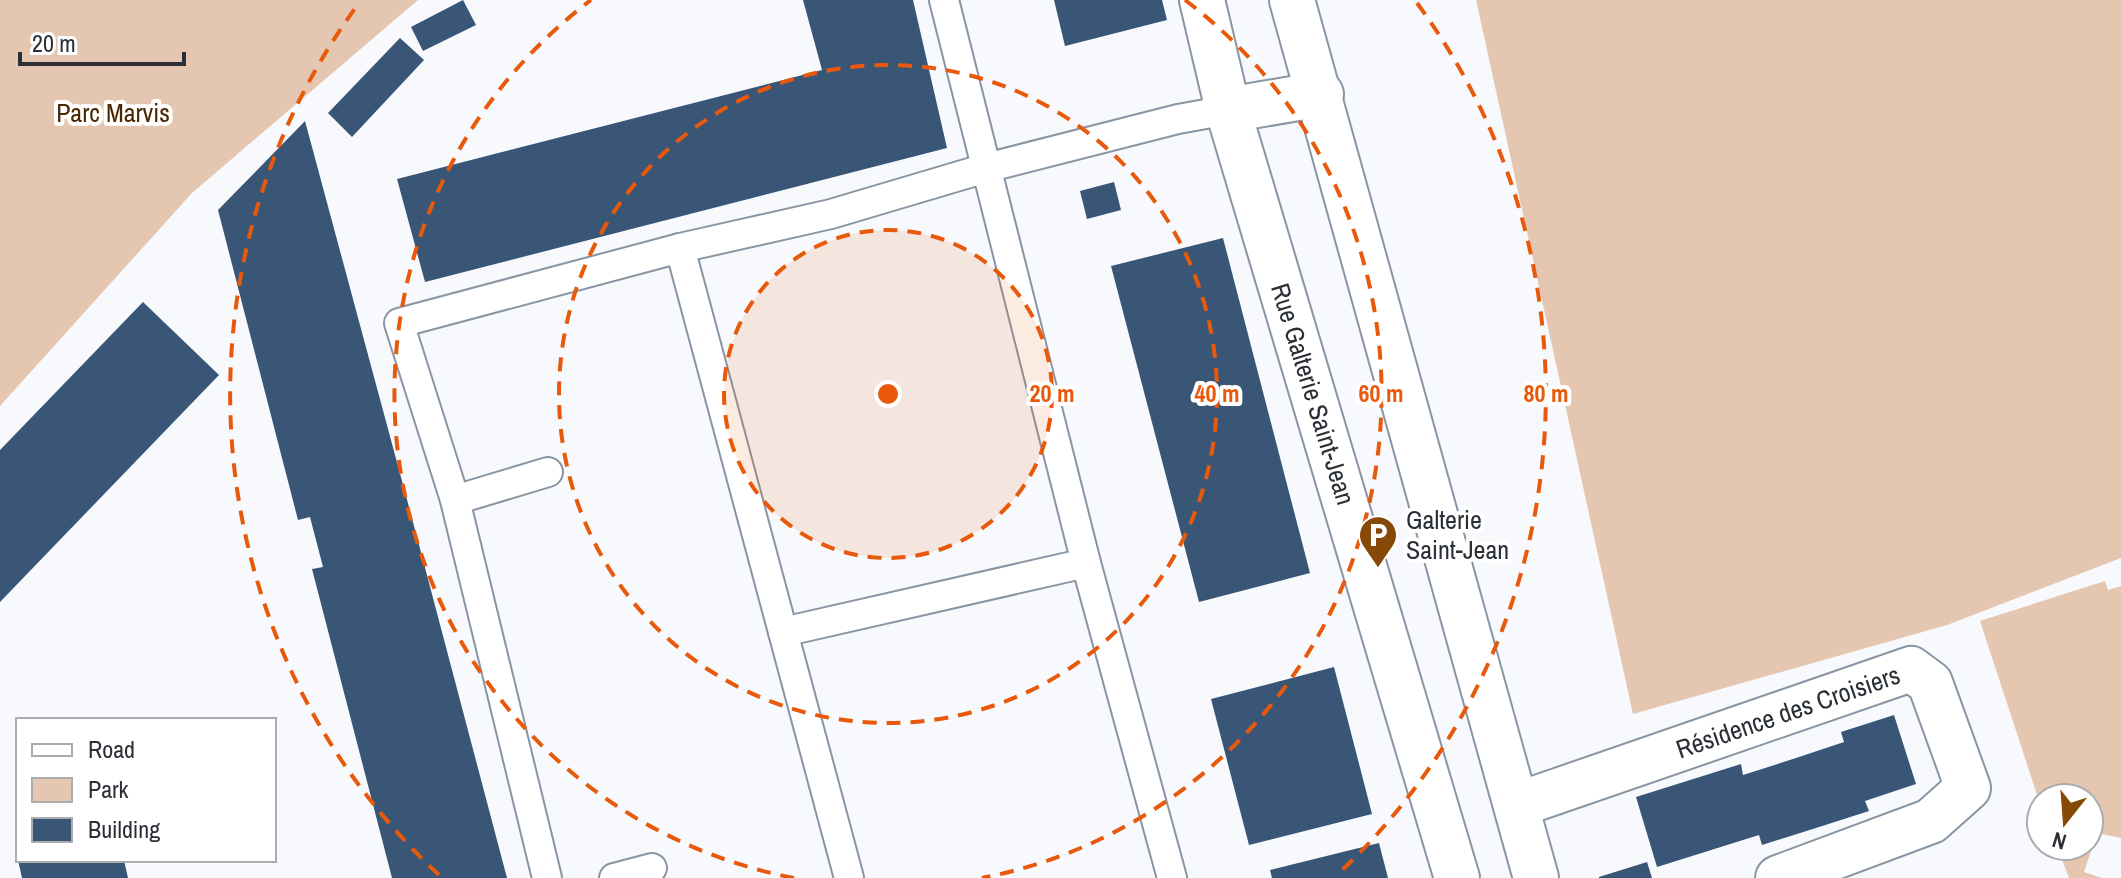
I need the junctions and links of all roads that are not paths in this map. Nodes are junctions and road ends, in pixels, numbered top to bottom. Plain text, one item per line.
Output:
1 (944, 0) edge
2 (1202, 0) edge
3 (1292, 0) edge
4 (1321, 94) junction
5 (1228, 110) junction
6 (986, 168) junction
7 (680, 248) junction
8 (548, 472) dead end
9 (455, 500) junction
10 (1086, 563) junction
11 (783, 632) junction
12 (1517, 805) junction
13 (652, 868) dead end
14 (547, 878) edge
15 (614, 878) edge
16 (849, 878) edge
17 (1172, 878) edge
18 (1457, 878) edge
19 (1536, 878) edge
20 (1778, 878) edge

1 - 6 lane
2 - 5 street, Rue Galterie Saint-Jean
3 - 4 street
4 - 5 street
4 - 12 street
5 - 6 lane
5 - 18 street, Rue Galterie Saint-Jean
6 - 7 lane
6 - 10 lane
7 - 9 lane
7 - 11 lane
8 - 9 lane
9 - 14 lane
10 - 11 lane
10 - 17 lane
11 - 16 lane
12 - 19 street
12 - 20 street, Résidence des Croisiers
13 - 15 lane

